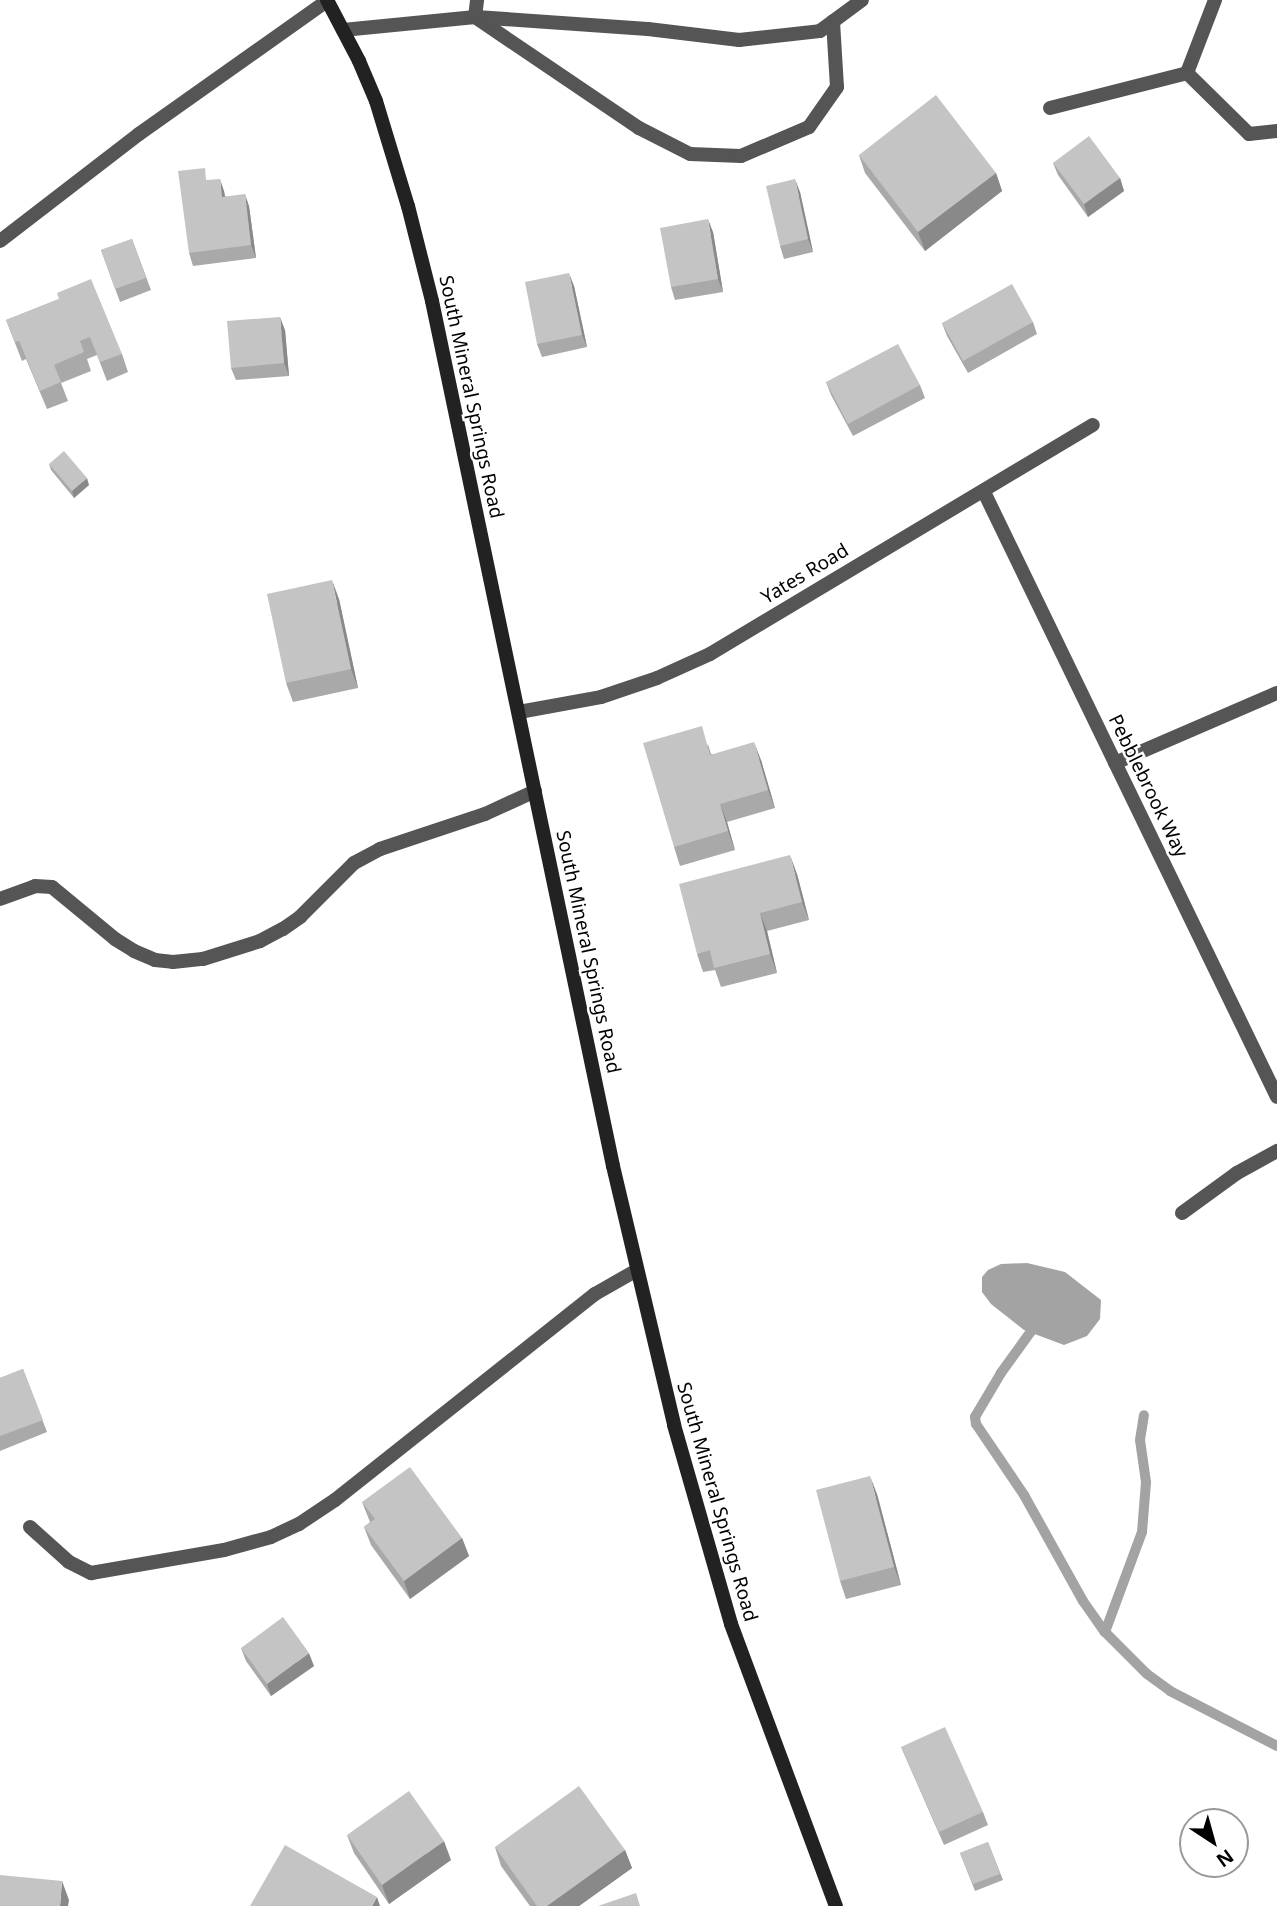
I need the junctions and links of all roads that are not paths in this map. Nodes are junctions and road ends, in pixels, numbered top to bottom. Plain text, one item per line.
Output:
1 (327, 0) edge
2 (477, 0) edge
3 (862, 0) edge
4 (1215, 0) edge
5 (475, 17) junction
6 (833, 21) junction
7 (344, 30) junction
8 (1187, 73) junction
9 (1051, 108) dead end
10 (1277, 131) edge
11 (0, 241) edge
12 (1093, 425) dead end
13 (984, 492) junction
14 (1277, 693) edge
15 (519, 712) junction
16 (1115, 763) junction
17 (535, 791) junction
18 (0, 899) edge
19 (1277, 1097) edge
20 (1277, 1151) edge
21 (1182, 1213) dead end
22 (637, 1270) junction
23 (30, 1527) dead end
24 (836, 1906) edge

1 - 7 street, South Mineral Springs Road
1 - 11 street
2 - 5 street
3 - 6 street
4 - 8 street
5 - 6 street
5 - 6 street
5 - 7 street
7 - 15 street, South Mineral Springs Road
8 - 9 street
8 - 10 street
12 - 13 street, Yates Road
13 - 15 street, Yates Road
13 - 16 street, Pebblebrook Way
14 - 16 street
15 - 17 street, South Mineral Springs Road
16 - 19 street, Pebblebrook Way
17 - 18 street
17 - 22 street, South Mineral Springs Road
20 - 21 street
22 - 23 street
22 - 24 street, South Mineral Springs Road

